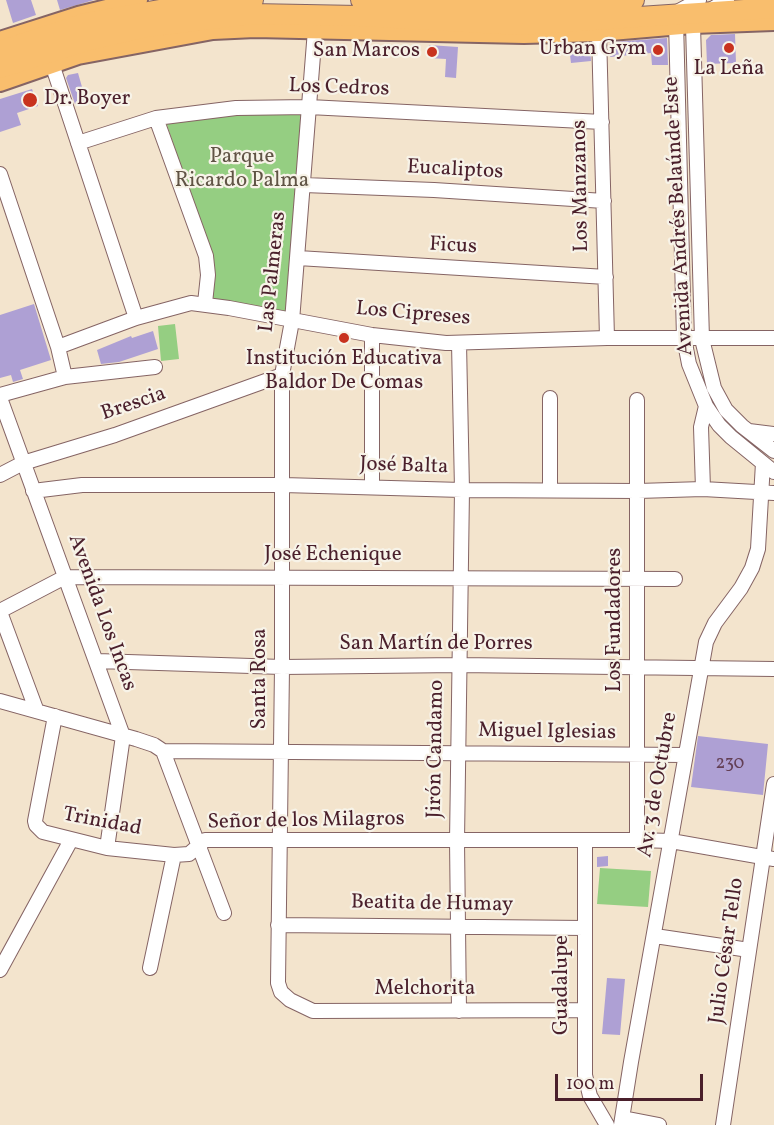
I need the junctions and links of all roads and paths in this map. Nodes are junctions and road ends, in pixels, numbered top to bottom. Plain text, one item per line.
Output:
1 (139, 0) edge
2 (254, 0) edge
3 (361, 0) edge
4 (634, 0) edge
5 (727, 0) edge
6 (704, 5) edge
7 (774, 8) edge
8 (682, 22) junction
9 (774, 22) edge
10 (315, 30) junction
11 (599, 33) junction
12 (0, 40) edge
13 (0, 51) edge
14 (52, 64) junction
15 (0, 68) edge
16 (0, 83) edge
17 (309, 107) junction
18 (156, 118) junction
19 (602, 122) junction
20 (78, 143) junction
21 (0, 174) edge
22 (304, 185) junction
23 (604, 201) junction
24 (298, 258) junction
25 (606, 277) junction
26 (205, 303) junction
27 (136, 318) junction
28 (292, 321) junction
29 (372, 335) junction
30 (607, 338) junction
31 (684, 338) junction
32 (774, 338) edge
33 (702, 339) junction
34 (459, 343) junction
35 (58, 347) junction
36 (155, 367) dead end
37 (282, 375) junction
38 (65, 377) junction
39 (0, 397) edge
40 (550, 398) dead end
41 (637, 400) dead end
42 (706, 406) junction
43 (748, 430) junction
44 (774, 434) edge
45 (731, 437) junction
46 (774, 452) edge
47 (23, 463) junction
48 (768, 468) edge
49 (0, 475) edge
50 (283, 485) junction
51 (372, 486) junction
52 (703, 489) junction
53 (462, 490) junction
54 (550, 490) junction
55 (33, 491) junction
56 (638, 491) junction
57 (760, 493) junction
58 (774, 494) edge
59 (65, 577) junction
60 (281, 577) junction
61 (461, 577) junction
62 (638, 579) junction
63 (675, 579) dead end
64 (0, 611) edge
65 (97, 662) junction
66 (459, 665) junction
67 (282, 667) junction
68 (638, 667) junction
69 (700, 668) junction
70 (774, 669) edge
71 (0, 701) edge
72 (36, 710) junction
73 (55, 716) junction
74 (123, 736) junction
75 (163, 750) junction
76 (281, 752) junction
77 (459, 753) junction
78 (636, 754) junction
79 (685, 755) junction
80 (774, 784) edge
81 (280, 839) junction
82 (71, 840) junction
83 (585, 840) junction
84 (637, 840) junction
85 (457, 841) junction
86 (671, 841) junction
87 (198, 845) junction
88 (106, 848) junction
89 (174, 855) junction
90 (768, 858) edge
91 (224, 913) dead end
92 (278, 925) junction
93 (458, 926) junction
94 (585, 928) junction
95 (655, 936) junction
96 (749, 950) junction
97 (150, 968) dead end
98 (0, 970) edge
99 (278, 983) joint
100 (584, 1010) junction
101 (459, 1011) junction
102 (622, 1122) edge
103 (607, 1125) edge
104 (659, 1125) edge
105 (723, 1125) edge

1 - 12 main road
2 - 13 highway
3 - 4 highway
5 - 6 street
6 - 7 highway
6 - 8 highway
8 - 9 main road
8 - 11 main road
8 - 15 highway
8 - 31 street, Avenida Andrés Belaúnde Este
8 - 33 street, Avenida Andrés Belaúnde Este
10 - 11 main road
10 - 14 main road
10 - 17 street, Las Palmeras
11 - 19 street, Los Manzanos
14 - 16 main road
14 - 20 street
17 - 18 street, Los Cedros
17 - 19 street, Los Cedros
17 - 22 street, Las Palmeras
18 - 20 street, Los Cedros
18 - 26 street
19 - 23 street, Los Manzanos
20 - 27 street
21 - 35 street
22 - 23 street, Eucaliptos
22 - 24 street, Las Palmeras
23 - 25 street, Los Manzanos
24 - 25 street, Ficus
24 - 28 street, Las Palmeras
25 - 30 street, Los Manzanos
26 - 27 street, Los Cipreses
26 - 28 street, Los Cipreses
27 - 35 street, Los Cipreses
28 - 29 street, Los Cipreses
28 - 37 street, Las Palmeras
29 - 34 street, Los Cipreses
29 - 51 street
30 - 31 street, Los Cipreses
30 - 34 street, Los Cipreses
31 - 33 street, Los Cipreses
31 - 42 street, Avenida Andrés Belaúnde Este
32 - 33 street, Los Cipreses
33 - 43 street, Avenida Andrés Belaúnde Este
34 - 53 street, Jirón Candamo
35 - 38 street
36 - 38 street
37 - 47 street, Brescia
37 - 50 street, Santa Rosa
38 - 39 street
39 - 47 street, Avenida Los Incas
40 - 54 street
41 - 56 street, Los Fundadores
42 - 45 street, Avenida Andrés Belaúnde Este
42 - 52 street
43 - 44 street
43 - 45 street
43 - 46 street, Avenida Andrés Belaúnde Este
45 - 48 street, Avenida Andrés Belaúnde Este
47 - 49 street, Brescia
47 - 55 street, Avenida Los Incas
48 - 57 street, Av. 3 de Octubre
50 - 51 street, José Balta
50 - 55 street, José Balta
50 - 60 street, Santa Rosa
51 - 53 street, José Balta
52 - 56 street, José Balta
52 - 57 street, José Balta
53 - 54 street, José Balta
53 - 61 street, Jirón Candamo
54 - 56 street, José Balta
55 - 59 street, Avenida Los Incas
56 - 62 street, Los Fundadores
57 - 58 street, José Balta
57 - 69 street, Av. 3 de Octubre
59 - 60 street, José Echenique
59 - 64 street, José Echenique
59 - 65 street, Avenida Los Incas
60 - 61 street, José Echenique
60 - 67 street, Santa Rosa
61 - 62 street, José Echenique
61 - 66 street, Jirón Candamo
62 - 63 street, José Echenique
62 - 68 street, Los Fundadores
64 - 72 street
65 - 67 street, San Martín de Porres
65 - 74 street, Avenida Los Incas
66 - 67 street, San Martín de Porres
66 - 68 street, San Martín de Porres
66 - 77 street, Jirón Candamo
67 - 76 street, Santa Rosa
68 - 69 street, San Martín de Porres
68 - 78 street, Los Fundadores
69 - 70 street, San Martín de Porres
69 - 79 street, Av. 3 de Octubre
71 - 72 street, Miguel Iglesias
72 - 73 street, Miguel Iglesias
73 - 74 street, Miguel Iglesias
73 - 82 street, Trinidad
74 - 75 street, Miguel Iglesias
74 - 88 street, Avenida Los Incas
75 - 76 street, Miguel Iglesias
75 - 87 street
76 - 77 street, Miguel Iglesias
76 - 81 street, Santa Rosa
77 - 78 street, Miguel Iglesias
77 - 85 street, Jirón Candamo
78 - 79 street, Miguel Iglesias
78 - 84 street, Los Fundadores
79 - 86 street, Av. 3 de Octubre
80 - 90 street, Julio César Tello
81 - 85 street, Señor de los Milagros
81 - 87 street, Señor de los Milagros
81 - 92 street, Santa Rosa
82 - 88 street, Trinidad
82 - 98 street
83 - 84 street, Señor de los Milagros
83 - 85 street, Señor de los Milagros
83 - 94 street, Guadalupe
84 - 86 street, Señor de los Milagros
85 - 93 street, Jirón Candamo
86 - 90 street, Señor de los Milagros
86 - 95 street, Av. 3 de Octubre
87 - 89 street, Trinidad
87 - 91 street
88 - 89 street, Trinidad
89 - 97 street
90 - 96 street, Julio César Tello
92 - 93 street, Beatita de Humay
92 - 99 street, Santa Rosa
93 - 94 street, Beatita de Humay
93 - 101 street, Jirón Candamo
94 - 100 street, Guadalupe
95 - 96 street
95 - 102 street, Av. 3 de Octubre
96 - 105 street, Julio César Tello
99 - 101 street, Melchorita
100 - 101 street, Melchorita
100 - 103 street, Guadalupe
102 - 104 street

